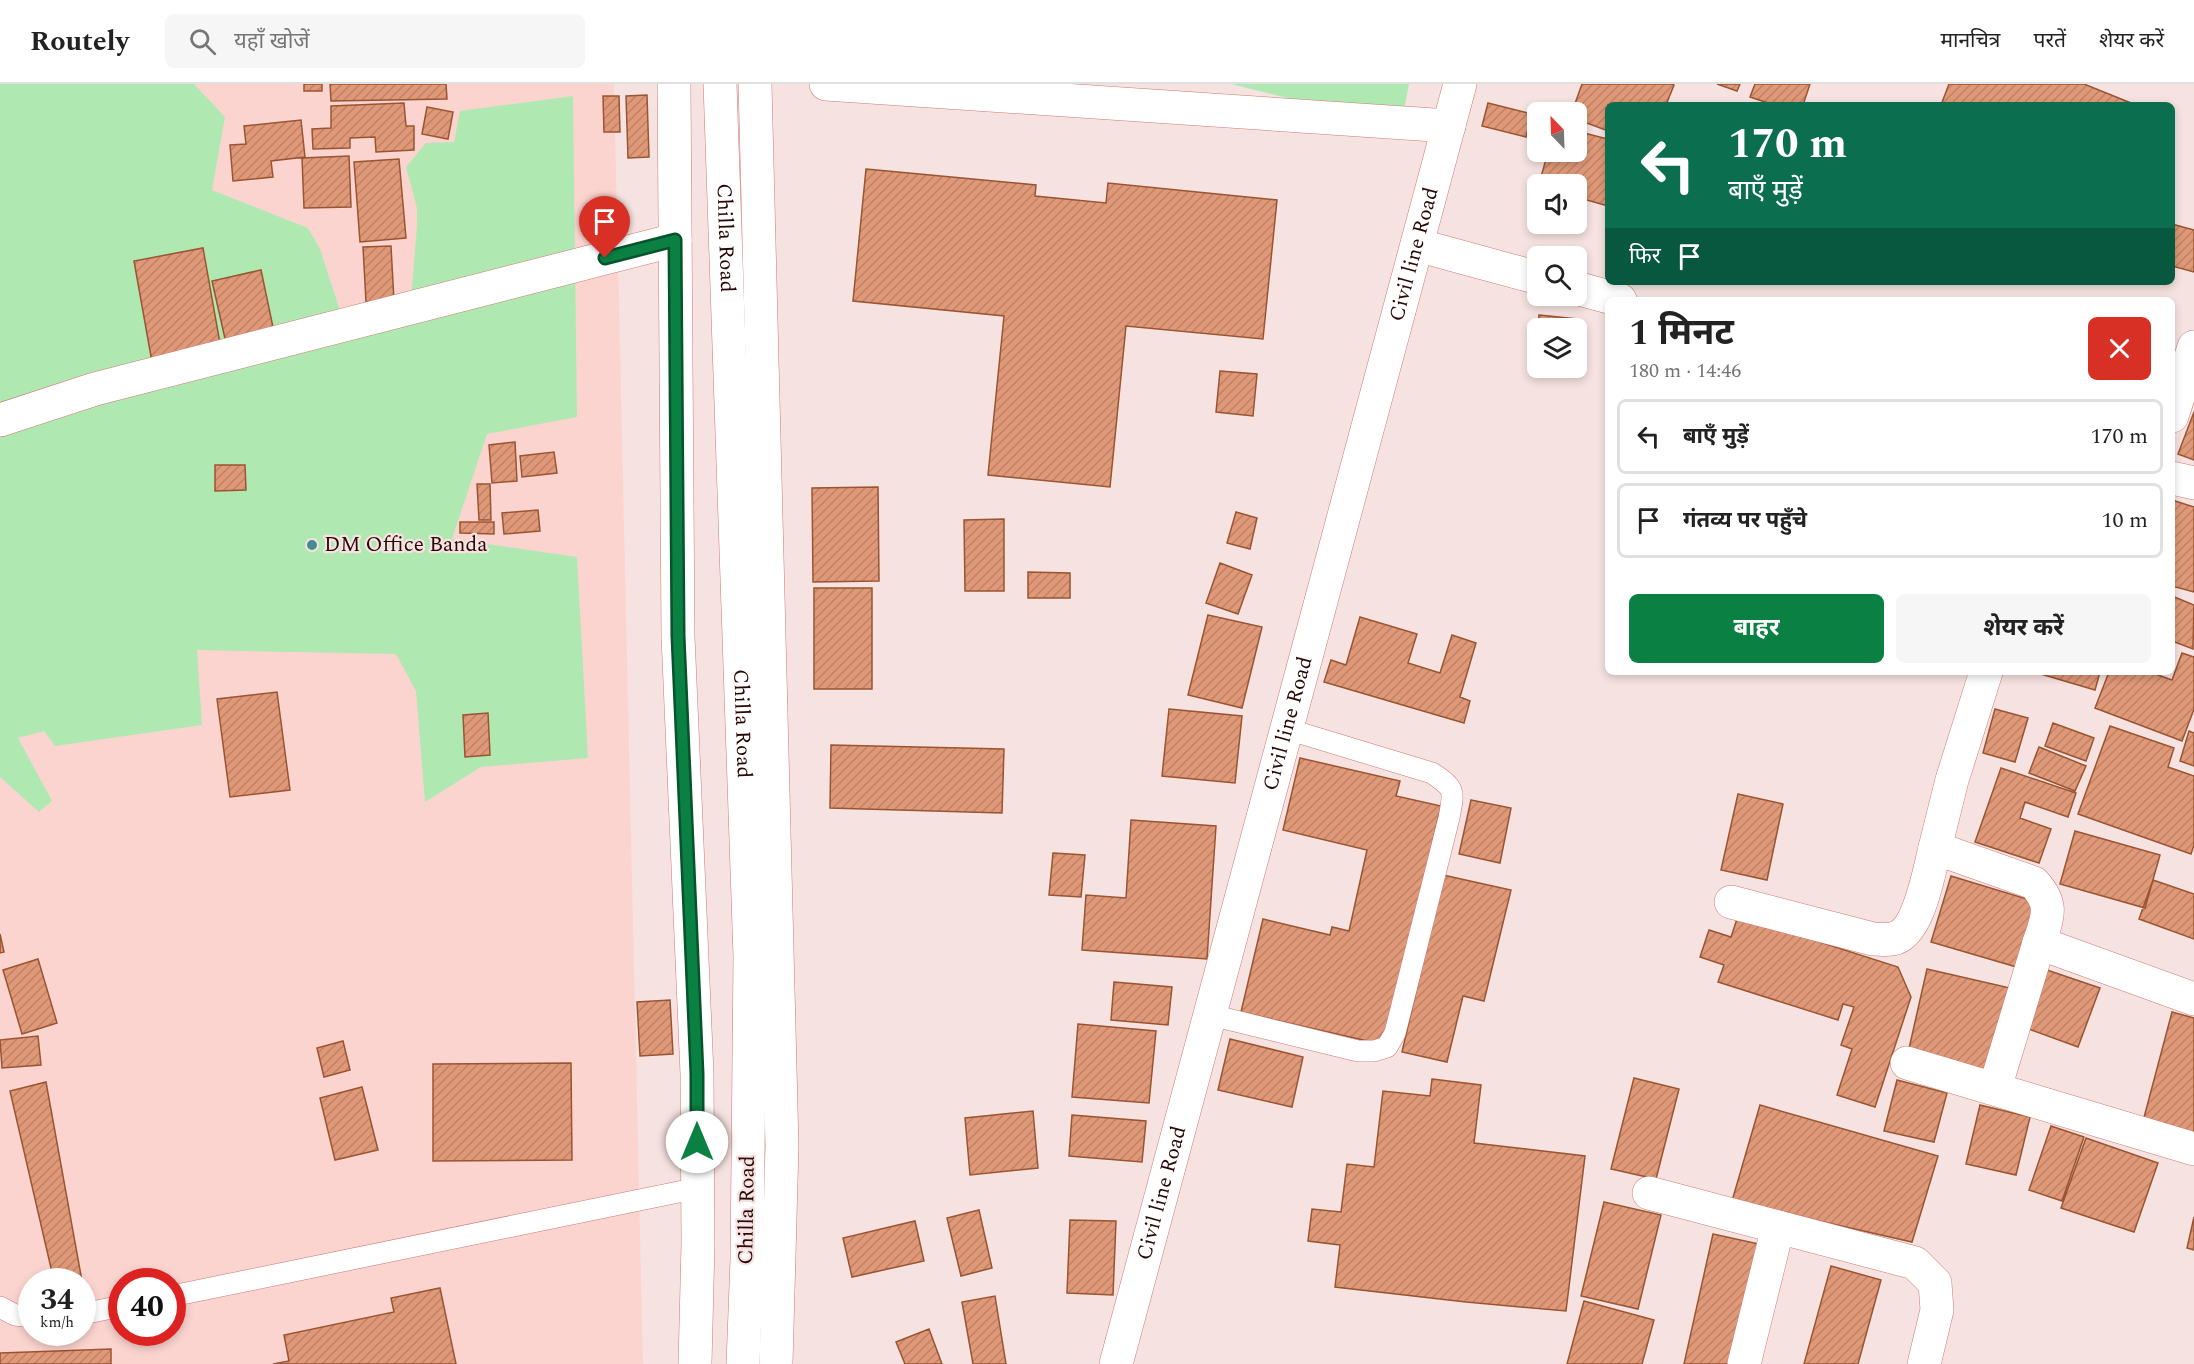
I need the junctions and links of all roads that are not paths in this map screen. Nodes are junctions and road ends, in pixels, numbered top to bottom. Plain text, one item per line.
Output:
1 (674, 84) edge
2 (720, 84) edge
3 (755, 84) edge
4 (826, 84) edge
5 (1460, 84) edge
6 (1449, 126) junction
7 (675, 240) junction
8 (1417, 245) junction
9 (1527, 275) edge
10 (1587, 291) edge
11 (1609, 297) edge
12 (2194, 347) edge
13 (2175, 407) edge
14 (0, 420) edge
15 (2175, 479) edge
16 (2194, 483) edge
17 (1985, 675) edge
18 (1287, 729) junction
19 (1935, 848) junction
20 (1731, 902) dead end
21 (2039, 943) junction
22 (2194, 999) edge
23 (1211, 1015) junction
24 (1907, 1063) dead end
25 (1995, 1088) junction
26 (2194, 1149) edge
27 (698, 1188) junction
28 (1649, 1193) dead end
29 (1778, 1227) junction
30 (186, 1293) edge
31 (0, 1307) edge
32 (18, 1315) edge
33 (695, 1364) edge
34 (743, 1364) edge
35 (777, 1364) edge
36 (1116, 1364) edge
37 (1744, 1364) edge
38 (1924, 1364) edge

1 - 7 street
2 - 34 street, Chilla Road
3 - 35 street
4 - 6 street
5 - 6 street, Civil line Road
6 - 8 street, Civil line Road
7 - 14 street
7 - 27 street
8 - 9 street
8 - 18 street, Civil line Road
10 - 11 street
12 - 13 street
15 - 16 street
17 - 19 street
18 - 23 street, Civil line Road
18 - 23 lane
19 - 20 street
19 - 21 street
21 - 22 street
21 - 25 street
23 - 36 street, Civil line Road
24 - 25 street
25 - 26 street
27 - 30 lane
27 - 33 street
28 - 29 street
29 - 37 street
29 - 38 street
31 - 32 lane

